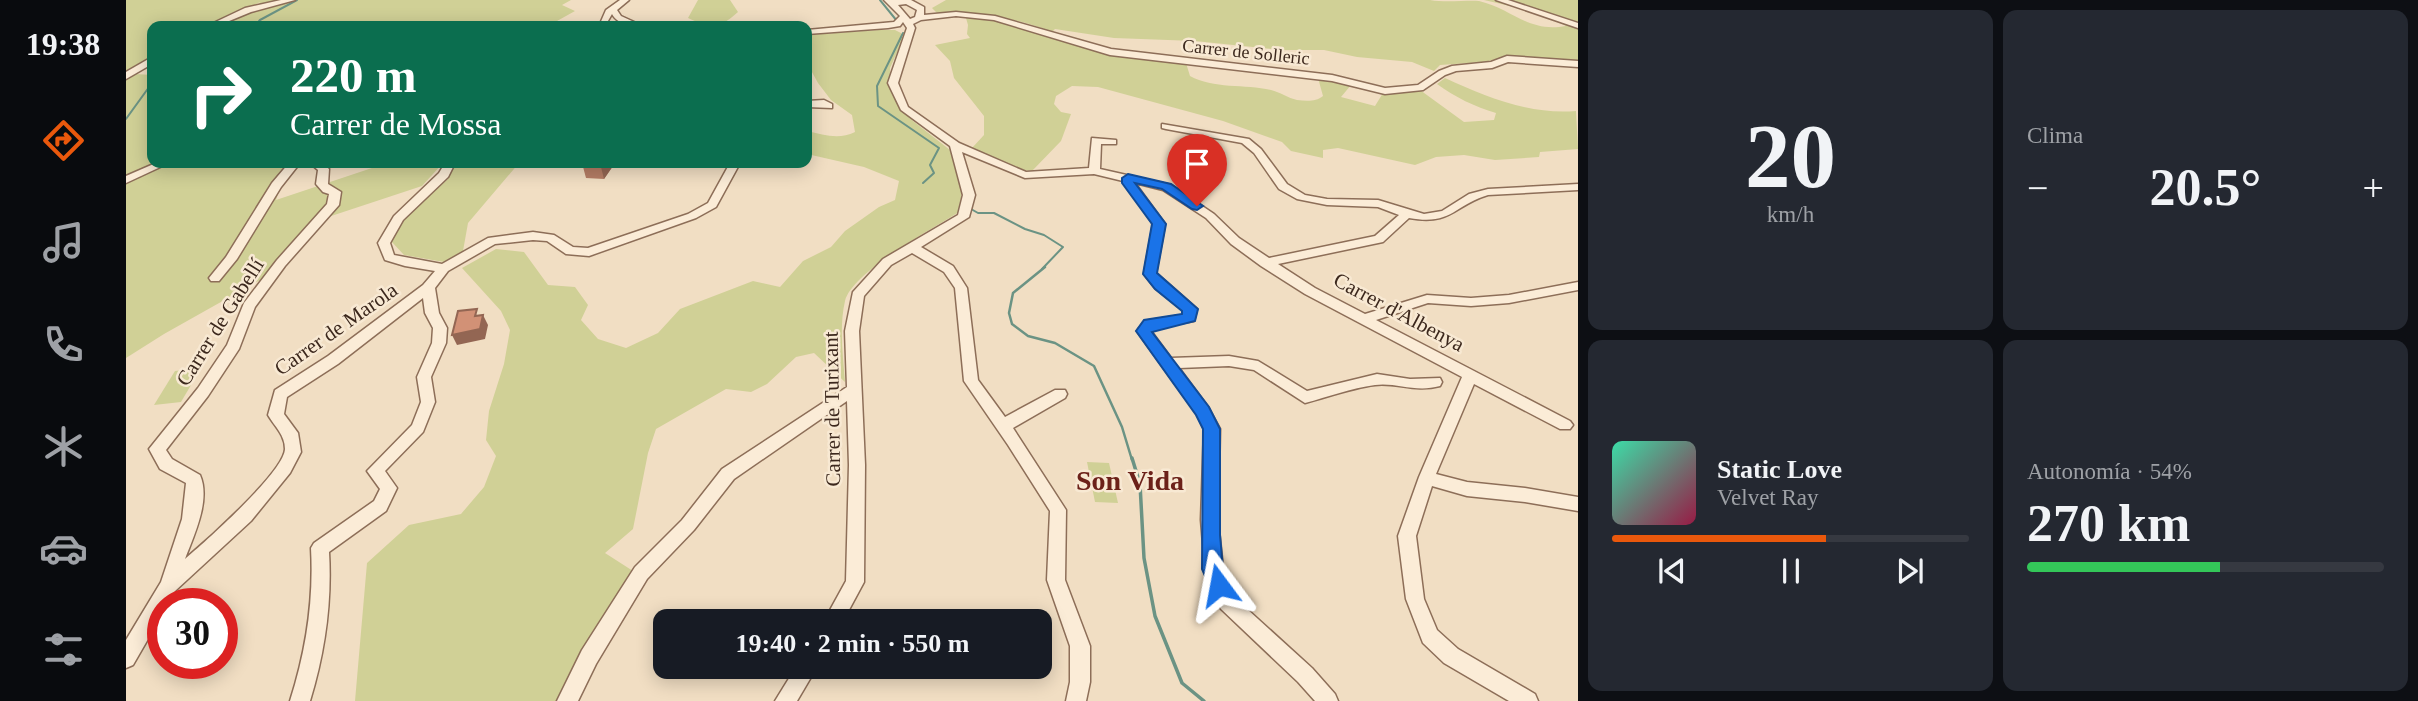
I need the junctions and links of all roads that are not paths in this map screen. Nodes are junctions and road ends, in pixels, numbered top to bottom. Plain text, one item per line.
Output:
1 (291, 0) edge
2 (625, 0) edge
3 (1500, 0) edge
4 (890, 2) edge
5 (613, 9) junction
6 (920, 14) junction
7 (618, 18) junction
8 (222, 21) edge
9 (603, 21) edge
10 (610, 21) edge
11 (626, 21) edge
12 (907, 24) junction
13 (888, 26) junction
14 (1578, 26) edge
15 (812, 32) edge
16 (147, 63) edge
17 (1578, 64) edge
18 (126, 76) edge
19 (812, 104) edge
20 (829, 106) dead end
21 (1166, 125) dead end
22 (1112, 142) dead end
23 (955, 145) junction
24 (984, 157) junction
25 (960, 163) junction
26 (153, 168) edge
27 (291, 168) edge
28 (322, 168) edge
29 (448, 168) edge
30 (730, 168) edge
31 (1094, 171) junction
32 (1128, 178) junction
33 (126, 180) edge
34 (1578, 187) edge
35 (1407, 214) junction
36 (913, 248) junction
37 (1265, 262) junction
38 (444, 268) junction
39 (215, 278) dead end
40 (1578, 286) edge
41 (428, 288) junction
42 (1365, 319) junction
43 (1169, 363) junction
44 (1470, 376) junction
45 (1435, 382) dead end
46 (854, 389) junction
47 (1060, 394) dead end
48 (1565, 425) dead end
49 (1003, 426) junction
50 (1427, 477) junction
51 (1578, 504) edge
52 (169, 585) junction
53 (840, 609) edge
54 (126, 658) edge
55 (799, 679) edge
56 (300, 701) edge
57 (567, 701) edge
58 (785, 701) edge
59 (1076, 701) edge
60 (1328, 701) edge
61 (1528, 701) edge

1 - 8 street
2 - 5 street
3 - 14 street
4 - 6 street
4 - 12 street
5 - 7 street
5 - 9 street
6 - 12 street, Carrer de Solleric
6 - 17 street, Carrer de Solleric
7 - 10 street
7 - 11 street
12 - 13 street
12 - 13 street, Carrer de Solleric
12 - 23 street, Carrer d'Albenya
13 - 15 street
16 - 18 street
19 - 20 street
21 - 35 street
22 - 31 street
23 - 24 street, Carrer d'Albenya
23 - 25 street, Carrer de Turixant
24 - 25 street
24 - 31 street, Carrer d'Albenya
25 - 36 street, Carrer de Turixant
26 - 33 street
27 - 39 street, Carrer de Gabellí
28 - 52 street, Carrer de Gabellí
29 - 38 street
30 - 38 street
31 - 32 street, Carrer d'Albenya
32 - 37 street, Carrer d'Albenya
32 - 43 street
34 - 35 street
35 - 37 street
36 - 46 street, Carrer de Turixant
36 - 49 street
37 - 42 street, Carrer d'Albenya
38 - 41 street, Carrer de Marola
40 - 42 street
41 - 52 street, Carrer de Marola
41 - 56 street
42 - 44 street, Carrer d'Albenya
43 - 45 street
43 - 60 street
44 - 48 street
44 - 50 street, Carrer d'Albenya
46 - 53 street, Carrer de Turixant
46 - 57 street
47 - 49 street
49 - 59 street
50 - 51 street
50 - 61 street, Carrer d'Albenya
52 - 54 street, Carrer de Marola
55 - 58 street

